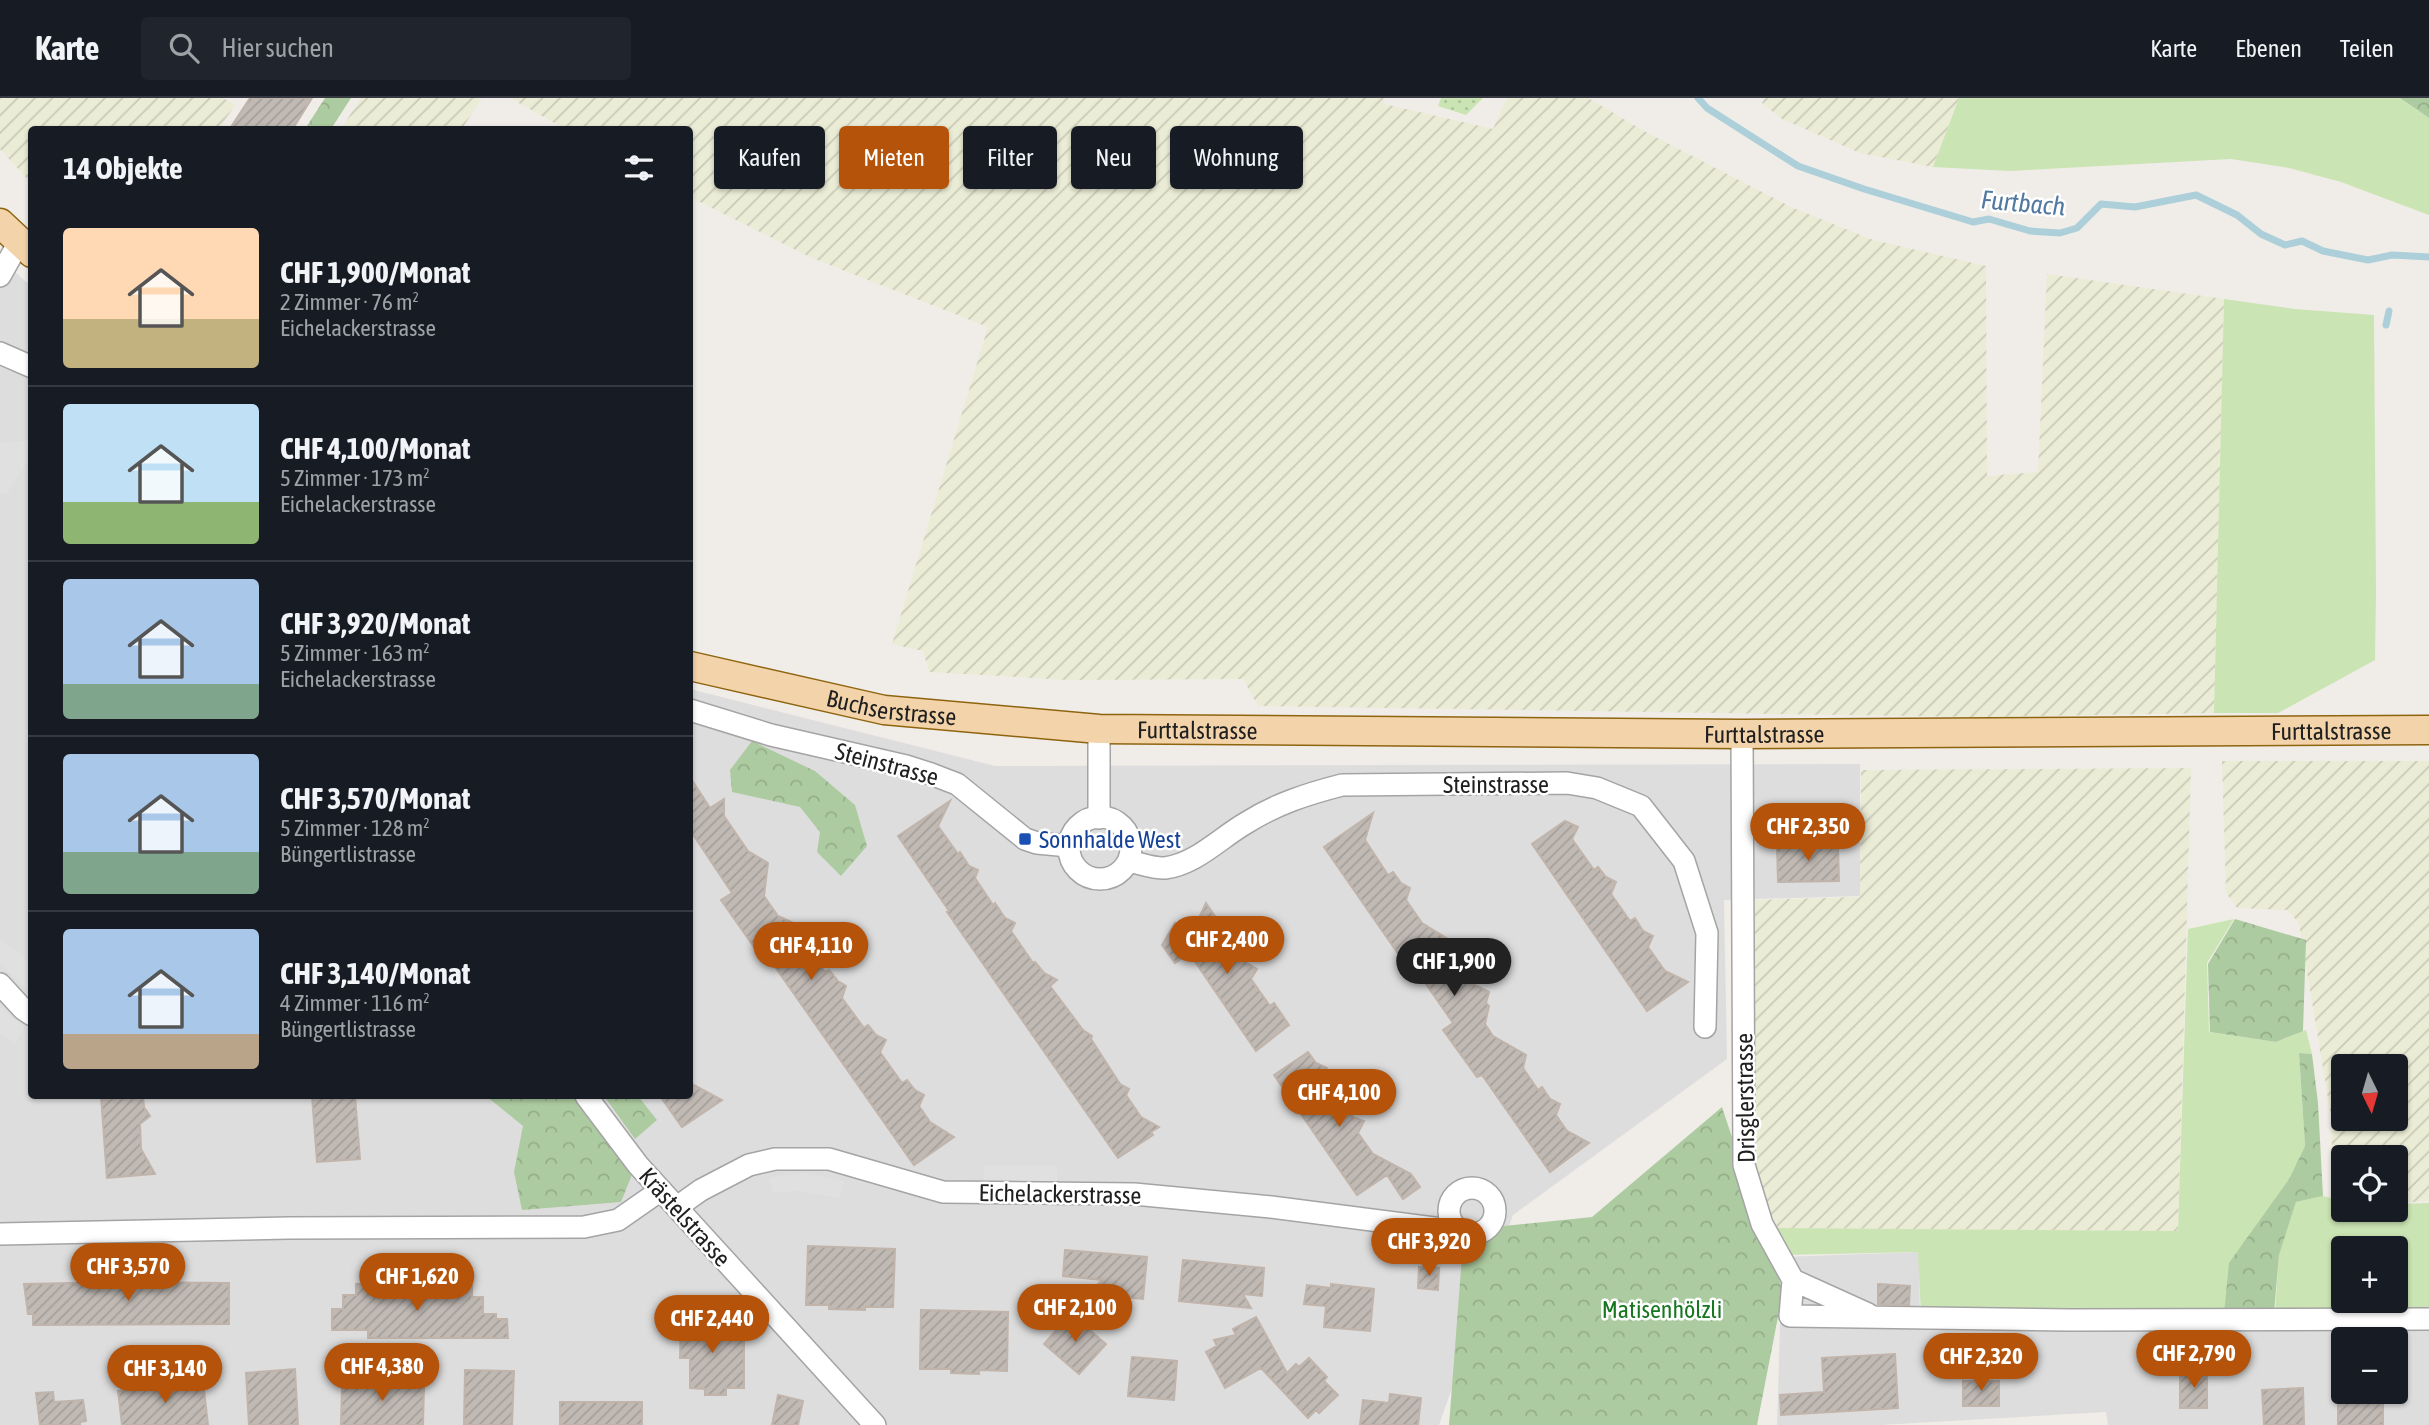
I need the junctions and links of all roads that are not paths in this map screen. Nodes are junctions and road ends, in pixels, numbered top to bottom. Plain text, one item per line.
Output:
1 (17, 239) edge
2 (0, 275) edge
3 (0, 353) edge
4 (28, 365) edge
5 (693, 667) edge
6 (693, 711) edge
7 (1099, 730) junction
8 (2429, 730) edge
9 (1742, 734) junction
10 (1098, 818) junction
11 (1069, 846) junction
12 (1128, 861) junction
13 (0, 984) edge
14 (28, 1012) edge
15 (1705, 1027) dead end
16 (588, 1099) edge
17 (661, 1190) junction
18 (677, 1207) junction
19 (1457, 1231) dead end
20 (0, 1234) edge
21 (1793, 1280) junction
22 (1876, 1318) junction
23 (2429, 1319) edge
24 (875, 1425) edge

1 - 2 street
3 - 4 street
5 - 7 main road, Buchserstrasse
6 - 11 street, Steinstrasse
7 - 9 main road, Furttalstrasse
7 - 10 street
8 - 9 main road, Furttalstrasse
9 - 21 street, Drisglerstrasse
10 - 11 street
10 - 12 street
11 - 12 street
12 - 15 street, Steinstrasse
13 - 14 street
16 - 17 street, Krästelstrasse
17 - 18 street, Krästelstrasse
17 - 20 street
18 - 19 street, Eichelackerstrasse
18 - 24 street, Krästelstrasse
21 - 22 street
21 - 22 street
22 - 23 street

